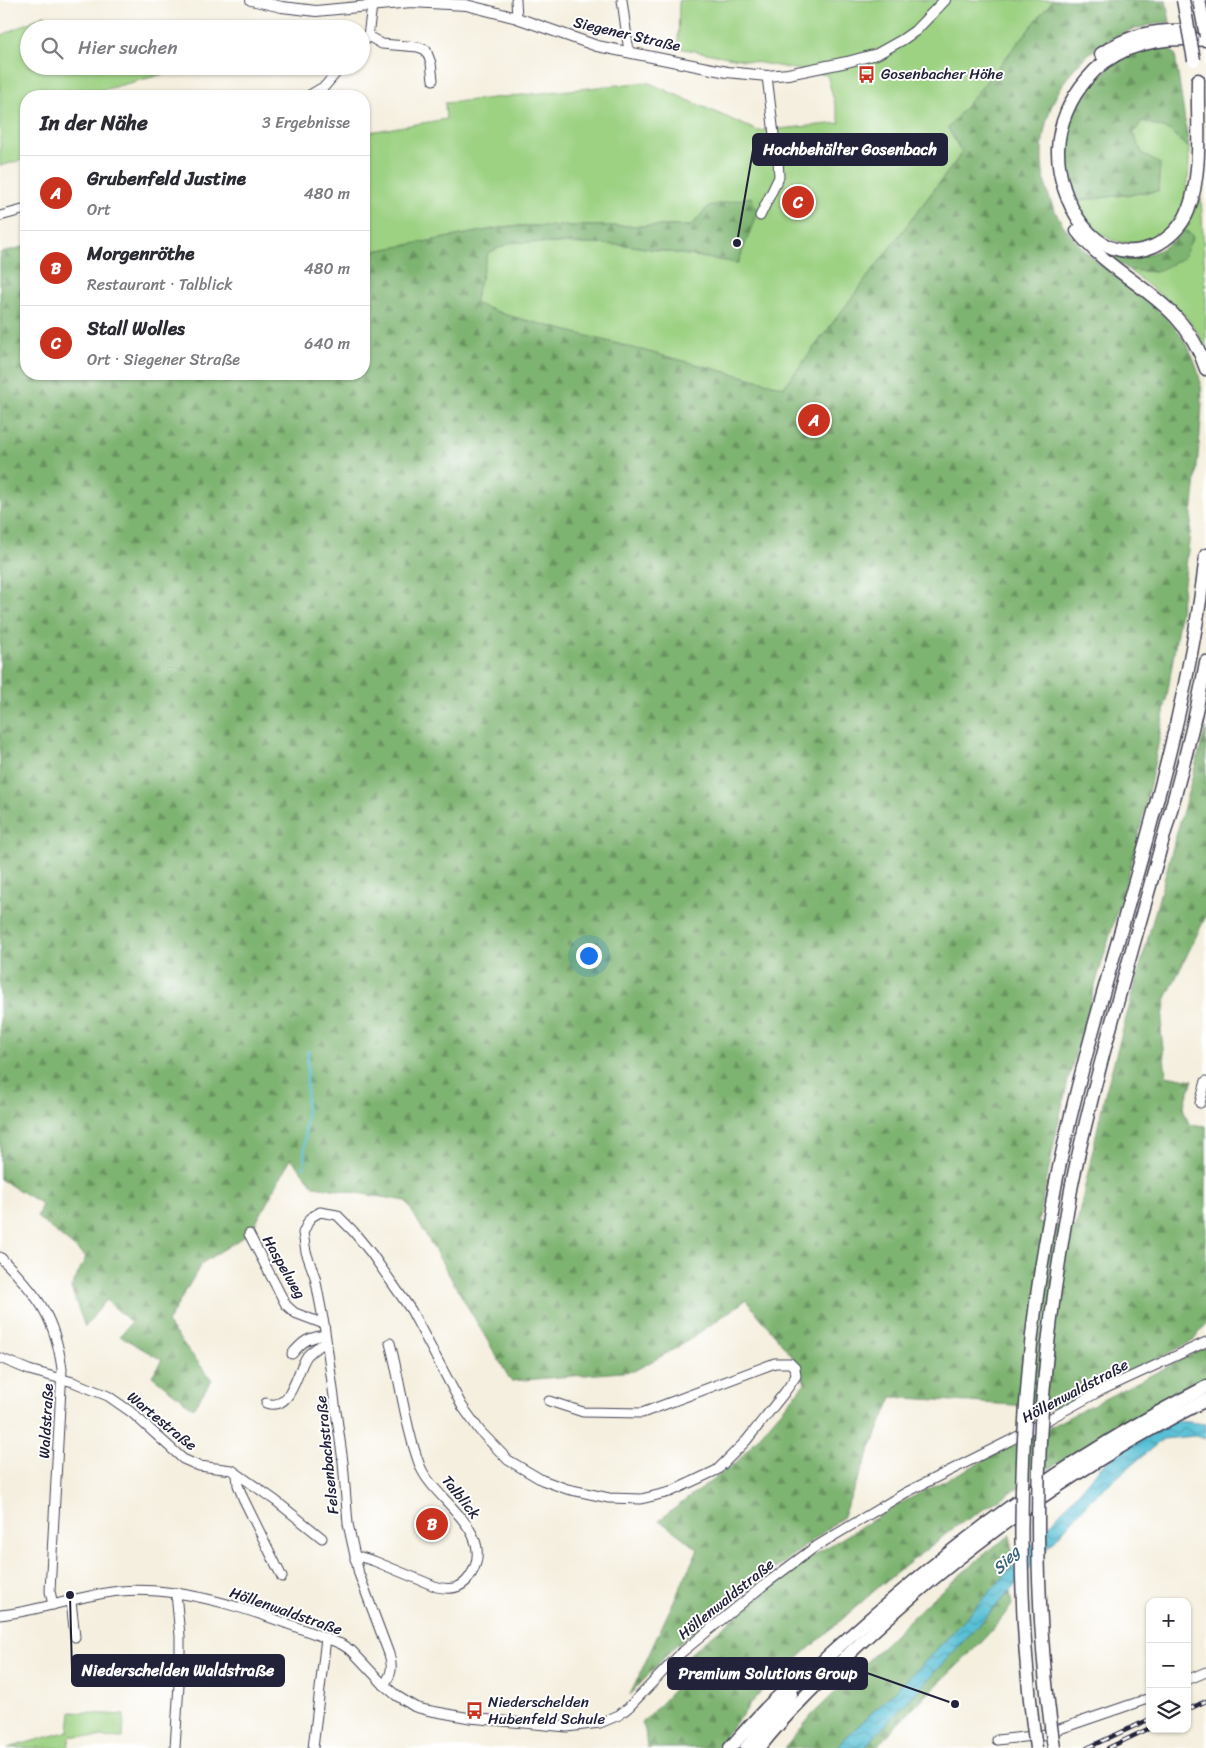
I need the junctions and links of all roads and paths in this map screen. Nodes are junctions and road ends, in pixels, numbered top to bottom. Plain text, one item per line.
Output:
1 (251, 0) edge
2 (516, 0) edge
3 (622, 0) edge
4 (945, 0) edge
5 (1183, 0) edge
6 (1199, 0) edge
7 (410, 1) edge
8 (372, 6) junction
9 (517, 18) junction
10 (370, 21) edge
11 (1206, 35) edge
12 (370, 37) edge
13 (1206, 40) edge
14 (629, 52) junction
15 (334, 75) edge
16 (767, 76) junction
17 (434, 80) dead end
18 (1198, 80) junction
19 (318, 90) edge
20 (1206, 141) edge
21 (20, 211) edge
22 (0, 216) edge
23 (760, 216) dead end
24 (1206, 369) edge
25 (1206, 555) edge
26 (1206, 662) edge
27 (1206, 1081) edge
28 (1200, 1103) dead end
29 (249, 1234) dead end
30 (0, 1257) edge
31 (324, 1324) junction
32 (326, 1338) junction
33 (1206, 1342) edge
34 (390, 1343) dead end
35 (292, 1354) dead end
36 (0, 1358) edge
37 (62, 1379) junction
38 (1206, 1388) edge
39 (549, 1400) dead end
40 (1206, 1400) edge
41 (266, 1403) dead end
42 (237, 1475) junction
43 (322, 1538) dead end
44 (355, 1560) junction
45 (282, 1577) dead end
46 (176, 1593) junction
47 (71, 1600) junction
48 (53, 1605) junction
49 (0, 1615) edge
50 (75, 1637) dead end
51 (326, 1638) junction
52 (1206, 1672) edge
53 (807, 1675) junction
54 (1191, 1678) edge
55 (384, 1685) junction
56 (1146, 1699) edge
57 (997, 1740) dead end
58 (175, 1748) edge
59 (313, 1748) edge
60 (730, 1748) edge
61 (746, 1748) edge
62 (759, 1748) edge
63 (1036, 1748) edge
64 (1054, 1748) edge

1 - 8 main road, Siegener Straße
2 - 9 street
3 - 14 street
4 - 16 main road, Siegener Straße
5 - 18 highway, bridge
6 - 11 highway, bridge
7 - 8 main road, Siegener Straße
7 - 9 main road, Siegener Straße
8 - 10 street
9 - 14 main road, Siegener Straße
11 - 24 highway
12 - 17 street
13 - 18 highway
14 - 16 main road, Siegener Straße
15 - 19 street
16 - 23 street
18 - 20 highway
21 - 22 street
25 - 63 highway, bridge
26 - 64 highway, bridge
27 - 28 street
29 - 31 street, Haspelweg
30 - 37 street, Waldstraße
31 - 32 street, Felsenbachstraße
31 - 39 street, Felsenbachstraße
32 - 35 street
32 - 41 street
32 - 44 street, Felsenbachstraße
33 - 55 street, Höllenwaldstraße
34 - 44 street, Talblick
36 - 37 street, Wartestraße
37 - 42 street, Wartestraße
37 - 48 street, Waldstraße
38 - 53 highway
40 - 62 highway
42 - 43 street, Wartestraße
42 - 45 street
44 - 55 street, Felsenbachstraße
46 - 47 street, Höllenwaldstraße
46 - 51 street, Höllenwaldstraße
46 - 58 street
47 - 48 street, Höllenwaldstraße
47 - 50 street
48 - 49 street, Höllenwaldstraße
51 - 55 street, Höllenwaldstraße
51 - 59 street
52 - 54 street
53 - 60 highway
53 - 61 highway
56 - 57 street

